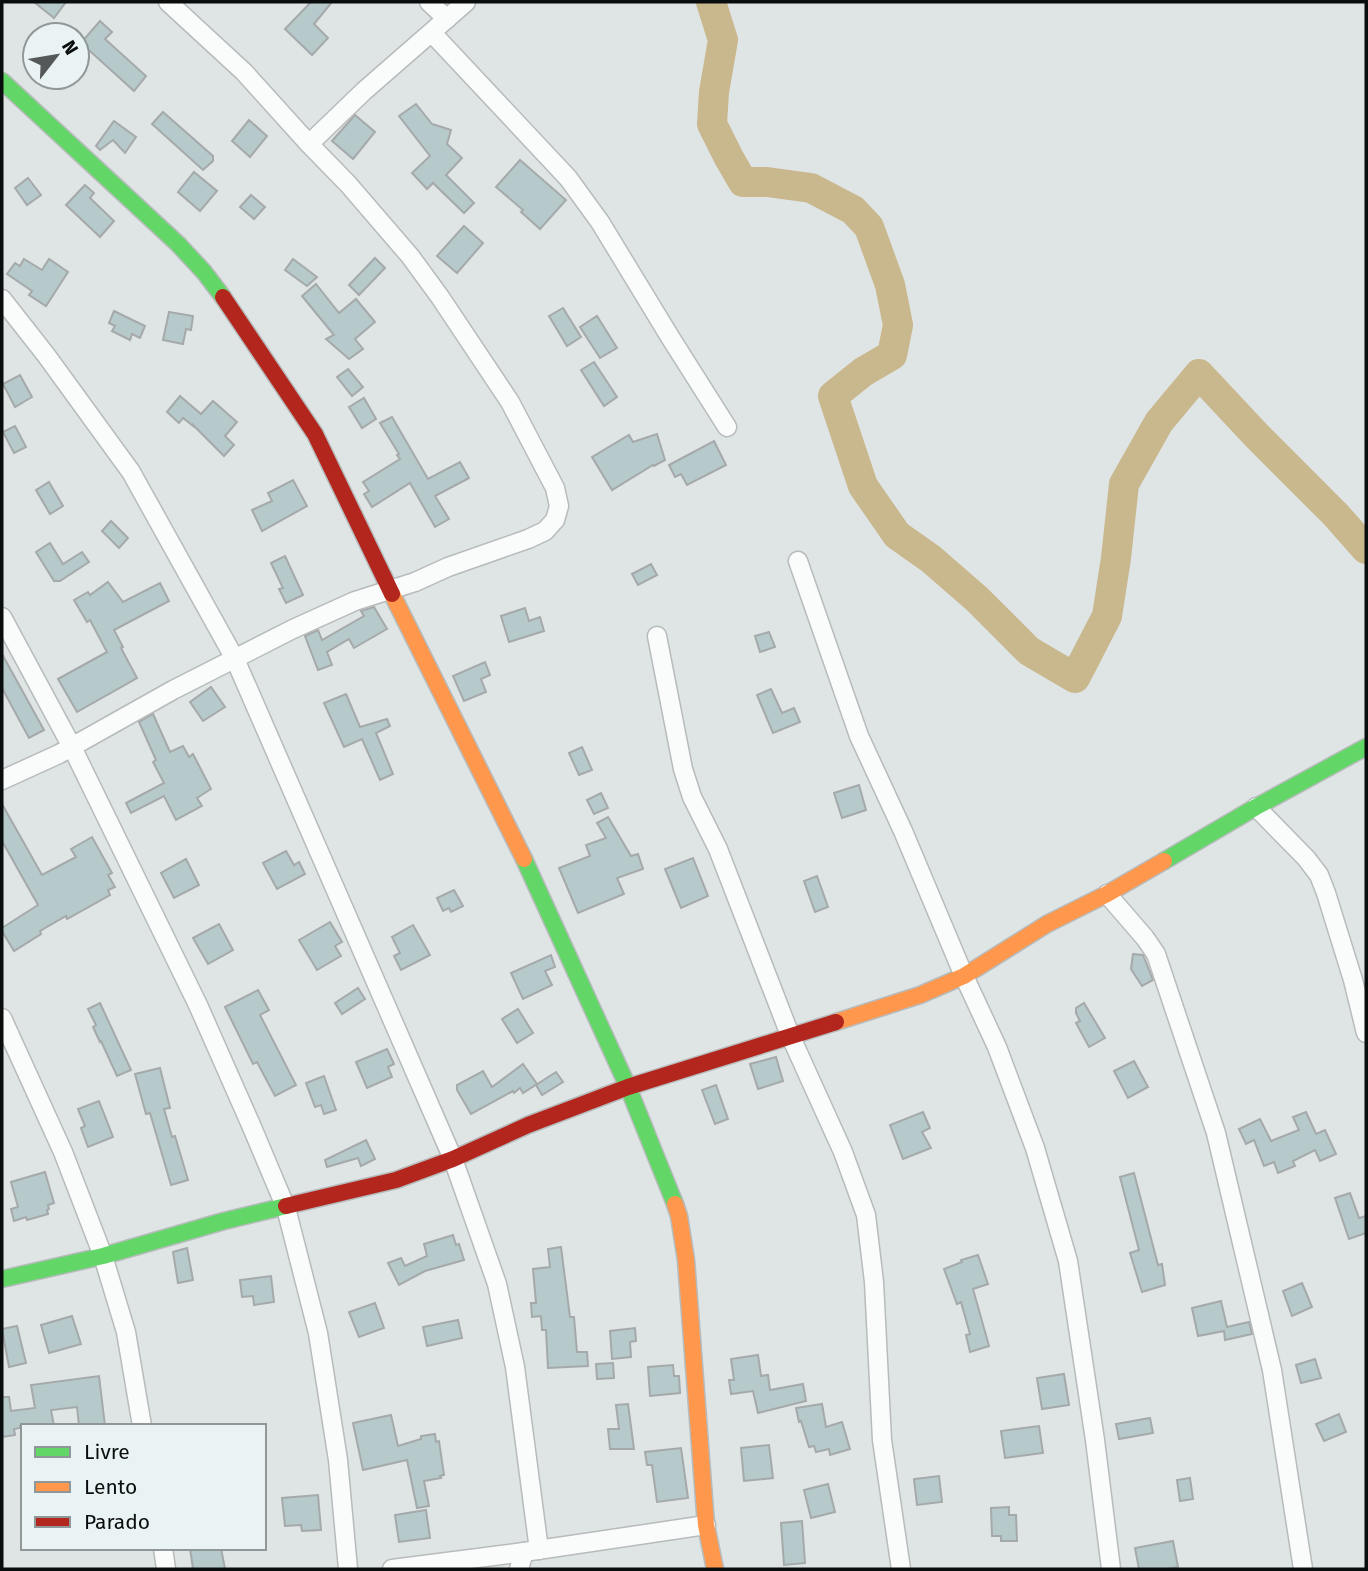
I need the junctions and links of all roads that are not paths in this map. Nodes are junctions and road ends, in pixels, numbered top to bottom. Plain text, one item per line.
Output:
1 (168, 2) edge
2 (429, 2) edge
3 (466, 2) edge
4 (447, 19) junction
5 (432, 33) junction
6 (2, 81) edge
7 (309, 144) junction
8 (2, 299) edge
9 (727, 427) dead end
10 (798, 561) dead end
11 (390, 591) junction
12 (2, 617) edge
13 (657, 636) dead end
14 (235, 659) junction
15 (72, 747) junction
16 (1366, 747) edge
17 (2, 780) edge
18 (1256, 807) junction
19 (1107, 894) junction
20 (964, 976) junction
21 (2, 1018) edge
22 (1366, 1033) edge
23 (790, 1035) junction
24 (628, 1087) junction
25 (453, 1159) junction
26 (286, 1208) junction
27 (103, 1256) junction
28 (2, 1279) edge
29 (142, 1424) edge
30 (706, 1525) junction
31 (163, 1550) edge
32 (498, 1555) junction
33 (527, 1557) edge
34 (166, 1569) edge
35 (348, 1569) edge
36 (392, 1569) edge
37 (512, 1569) edge
38 (715, 1569) edge
39 (901, 1569) edge
40 (1111, 1569) edge
41 (1303, 1569) edge

1 - 7 street
2 - 4 street
3 - 4 street
4 - 5 street
5 - 7 street
5 - 9 street
6 - 11 street
7 - 11 street
8 - 14 street
10 - 20 street
11 - 14 street
11 - 24 street
12 - 15 street
13 - 23 street
14 - 15 street
14 - 25 street
15 - 17 street
15 - 26 street
16 - 18 street
18 - 19 street
18 - 22 street
19 - 20 street
19 - 41 street
20 - 23 street
20 - 40 street
21 - 27 street
23 - 24 street
23 - 39 street
24 - 25 street
24 - 30 street
25 - 26 street
25 - 33 street
26 - 27 street
26 - 35 street
27 - 28 street
27 - 29 street
30 - 33 street
30 - 38 street
31 - 34 street
32 - 33 street
32 - 36 street
32 - 37 street

